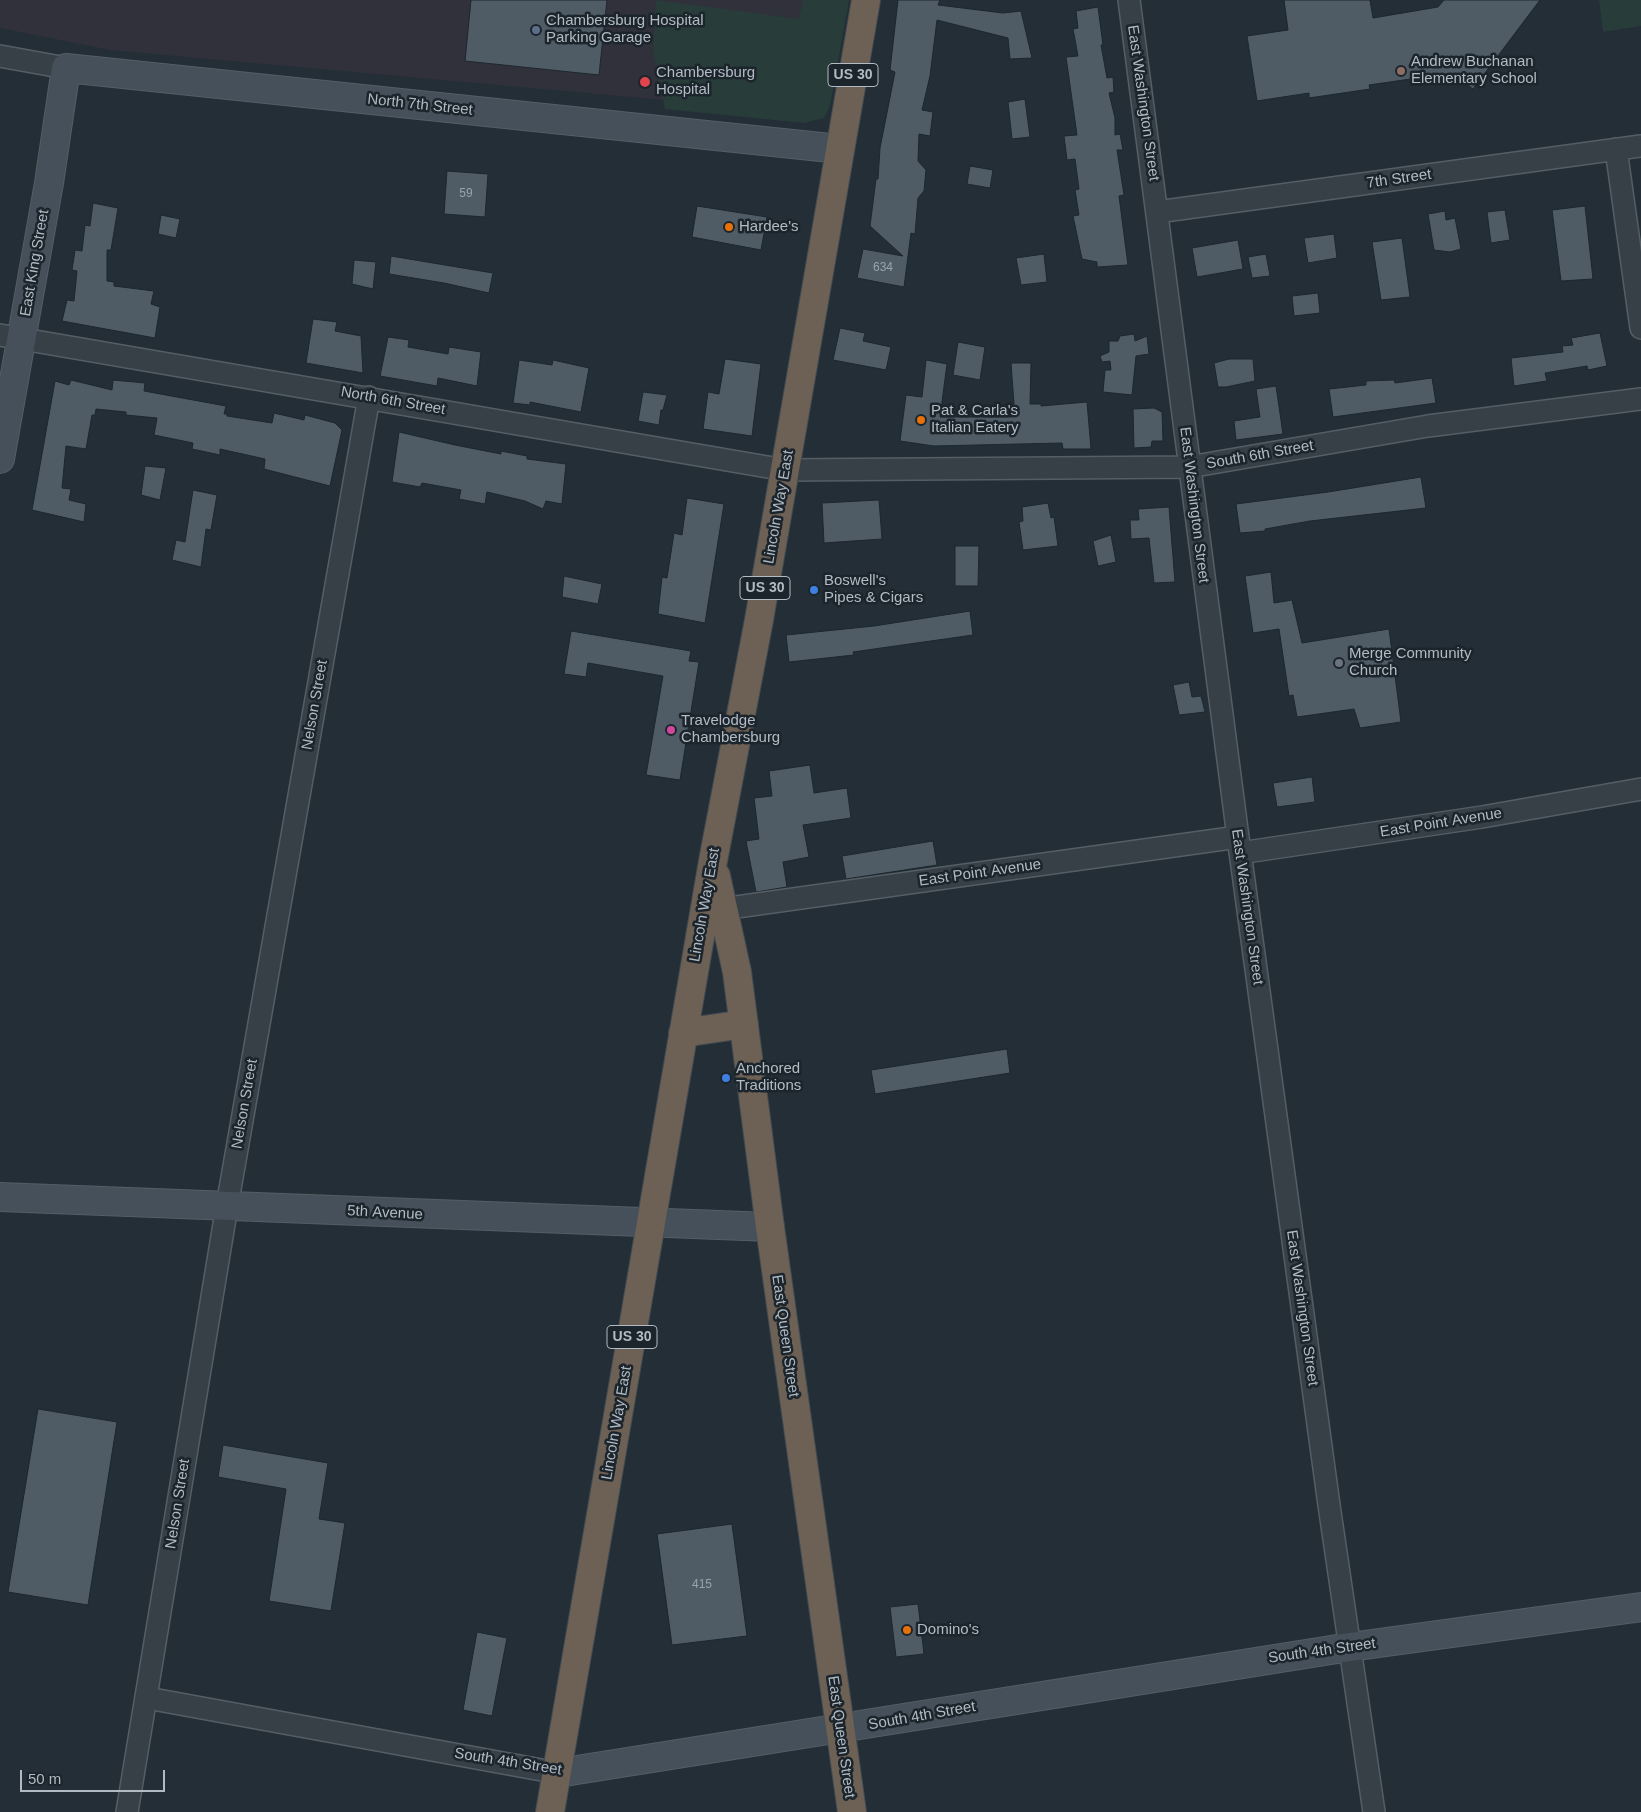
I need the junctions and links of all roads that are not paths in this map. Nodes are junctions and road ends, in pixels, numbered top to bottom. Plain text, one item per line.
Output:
1 (866, 0) edge
2 (1129, 0) edge
3 (0, 56) edge
4 (66, 68) junction
5 (1641, 146) edge
6 (840, 149) junction
7 (1616, 149) junction
8 (1157, 212) junction
9 (1641, 328) edge
10 (11, 337) edge
11 (369, 397) junction
12 (1641, 399) edge
13 (0, 459) edge
14 (1189, 467) junction
15 (785, 470) junction
16 (1641, 789) edge
17 (1239, 845) junction
18 (712, 861) junction
19 (722, 909) junction
20 (744, 1024) junction
21 (683, 1033) junction
22 (0, 1196) edge
23 (227, 1206) junction
24 (652, 1224) junction
25 (770, 1228) junction
26 (1641, 1607) edge
27 (1350, 1647) junction
28 (147, 1698) junction
29 (840, 1730) junction
30 (558, 1773) junction
31 (127, 1812) edge
32 (550, 1812) edge
33 (852, 1812) edge
34 (1374, 1812) edge

1 - 6 highway, Lincoln Way East / US 30
2 - 8 street, East Washington Street
3 - 4 street, North 7th Street
4 - 6 street, North 7th Street
4 - 10 street, East King Street
5 - 7 street, 7th Street
6 - 15 highway, Lincoln Way East / US 30
7 - 8 street, 7th Street
7 - 9 street
8 - 14 street, East Washington Street
10 - 11 street, North 6th Street
10 - 13 street, East King Street
11 - 15 street, North 6th Street
11 - 23 street, Nelson Street
12 - 14 street, South 6th Street
14 - 15 street, South 6th Street
14 - 17 street, East Washington Street
15 - 18 highway, Lincoln Way East / US 30
16 - 17 street, East Point Avenue
17 - 19 street, East Point Avenue
17 - 27 street, East Washington Street
18 - 19 highway, East Queen Street / US 30
18 - 21 highway, Lincoln Way East / US 30
19 - 20 highway, East Queen Street / US 30
20 - 21 highway
20 - 25 highway, East Queen Street / US 30
21 - 24 highway, Lincoln Way East / US 30
22 - 23 street, 5th Avenue
23 - 24 street, 5th Avenue
23 - 28 street, Nelson Street
24 - 25 street, 5th Avenue
24 - 30 highway, Lincoln Way East / US 30
25 - 29 highway, East Queen Street / US 30
26 - 27 street, South 4th Street
27 - 29 street, South 4th Street
27 - 34 street, East Washington Street
28 - 30 street, South 4th Street
28 - 31 street, Nelson Street
29 - 30 street, South 4th Street
29 - 33 highway, East Queen Street / US 30
30 - 32 highway, Lincoln Way East / US 30

